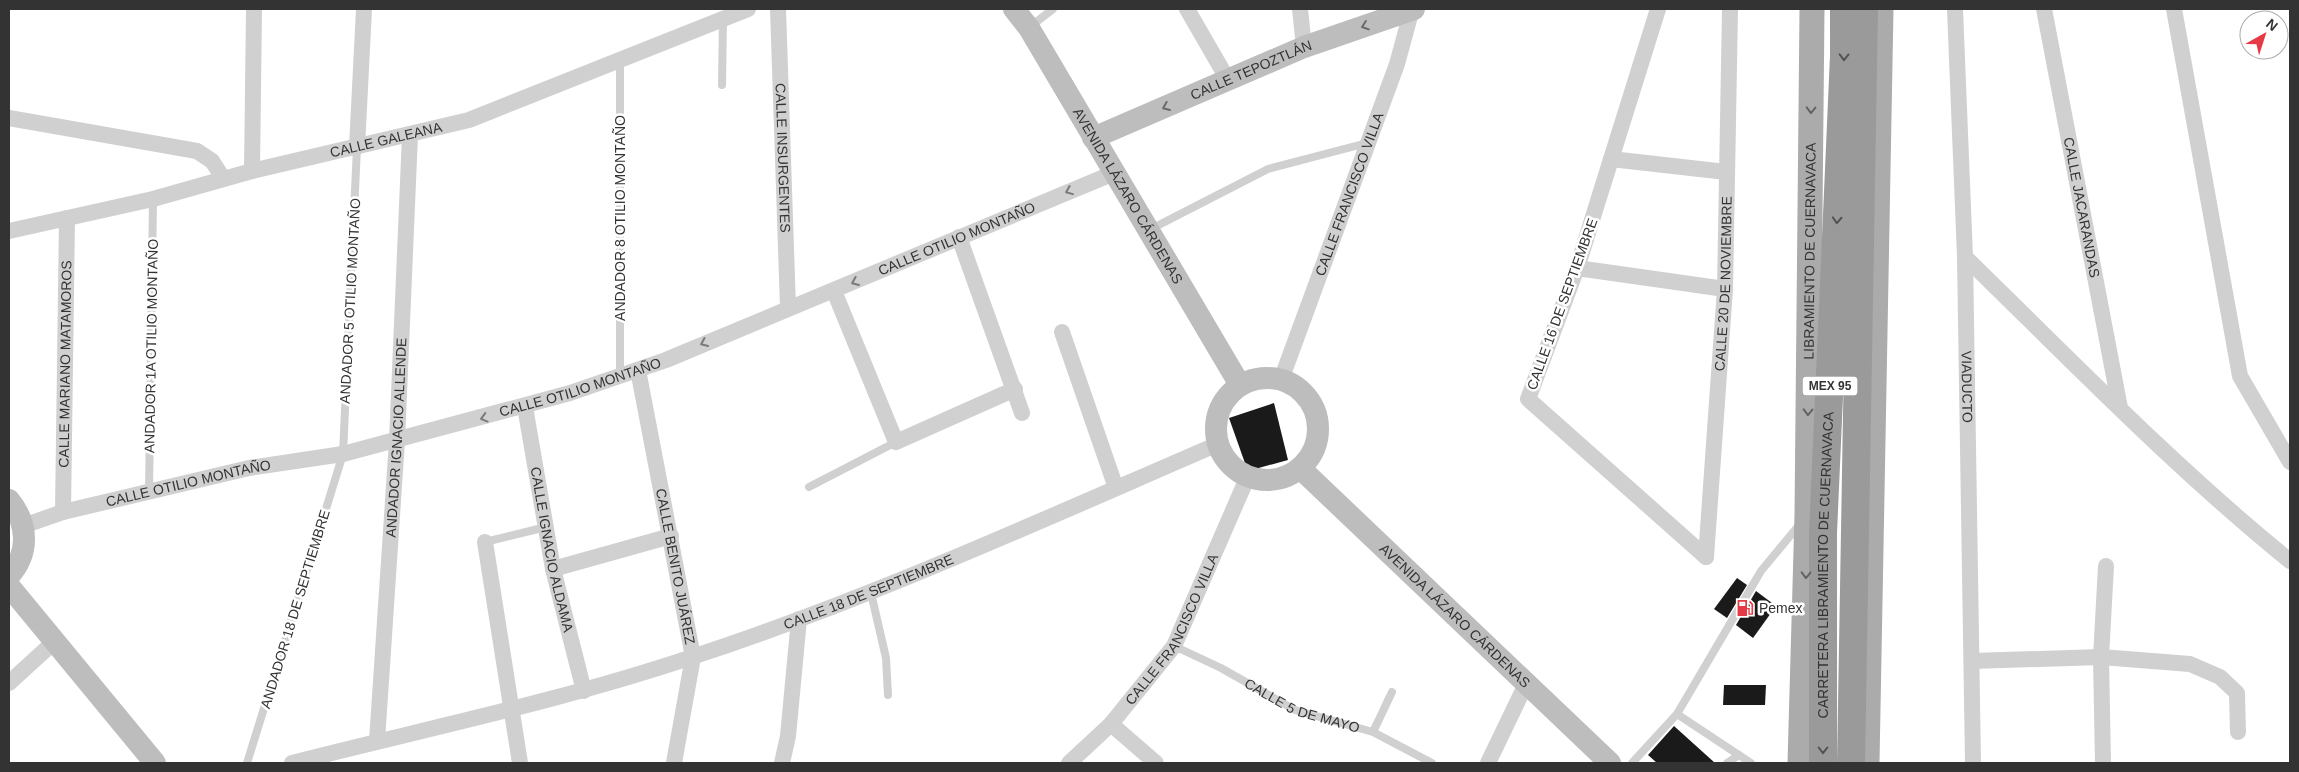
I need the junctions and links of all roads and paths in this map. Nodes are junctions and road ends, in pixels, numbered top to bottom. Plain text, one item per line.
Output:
1 (254, 9) edge
2 (364, 9) edge
3 (748, 9) edge
4 (778, 9) edge
5 (1014, 9) edge
6 (1053, 9) edge
7 (1187, 9) edge
8 (1300, 9) edge
9 (1412, 9) edge
10 (1658, 9) edge
11 (1730, 9) edge
12 (1812, 9) edge
13 (1844, 9) edge
14 (1864, 9) edge
15 (1880, 9) edge
16 (1955, 9) edge
17 (2044, 9) edge
18 (2174, 9) edge
19 (723, 19) junction
20 (1029, 28) junction
21 (1304, 47) junction
22 (620, 60) junction
23 (1228, 80) junction
24 (722, 85) dead end
25 (9, 118) edge
26 (410, 135) junction
27 (1093, 138) junction
28 (1370, 143) junction
29 (357, 147) junction
30 (1611, 159) junction
31 (252, 171) junction
32 (1726, 172) junction
33 (1114, 173) junction
34 (224, 178) junction
35 (153, 199) junction
36 (67, 218) junction
37 (1147, 230) junction
38 (9, 231) edge
39 (959, 237) junction
40 (1965, 257) junction
41 (1577, 268) junction
42 (1725, 289) junction
43 (834, 291) junction
44 (788, 308) junction
45 (1062, 332) dead end
46 (638, 370) junction
47 (620, 376) junction
48 (1282, 380) junction
49 (1240, 384) junction
50 (1015, 389) junction
51 (525, 407) junction
52 (2120, 408) junction
53 (1022, 413) dead end
54 (397, 441) junction
55 (896, 442) junction
56 (1218, 444) junction
57 (343, 454) junction
58 (2290, 462) edge
59 (1300, 468) junction
60 (1248, 476) junction
61 (809, 487) dead end
62 (1116, 488) junction
63 (149, 493) junction
64 (9, 500) edge
65 (63, 512) junction
66 (1807, 515) junction
67 (23, 526) junction
68 (546, 527) junction
69 (671, 536) junction
70 (485, 542) joint
71 (1706, 558) joint
72 (2290, 561) edge
73 (2106, 566) dead end
74 (553, 569) junction
75 (9, 576) edge
76 (9, 586) edge
77 (871, 593) junction
78 (799, 619) junction
79 (55, 641) junction
80 (1174, 646) junction
81 (692, 657) junction
82 (2100, 657) junction
83 (1972, 661) junction
84 (9, 683) edge
85 (1526, 684) junction
86 (584, 691) junction
87 (1392, 692) dead end
88 (888, 696) dead end
89 (510, 708) junction
90 (1677, 714) junction
91 (1111, 724) junction
92 (1373, 732) junction
93 (2238, 732) dead end
94 (377, 741) junction
95 (1739, 754) junction
96 (155, 763) edge
97 (247, 763) edge
98 (292, 763) edge
99 (520, 763) edge
100 (674, 763) edge
101 (782, 763) edge
102 (1069, 763) edge
103 (1156, 763) edge
104 (1432, 763) edge
105 (1488, 763) edge
106 (1610, 763) edge
107 (1632, 763) edge
108 (1727, 763) edge
109 (1751, 763) edge
110 (1800, 763) edge
111 (1823, 763) edge
112 (1852, 763) edge
113 (1867, 763) edge
114 (1973, 763) edge
115 (2103, 763) edge

1 - 31 street
2 - 29 street
3 - 19 street, CALLE GALEANA
4 - 44 street, CALLE INSURGENTES
5 - 20 street, AVENIDA LÁZARO CÁRDENAS
6 - 20 lane
7 - 23 street
8 - 21 street
9 -> 21 street, CALLE TEPOZTLÁN
9 - 28 street, CALLE FRANCISCO VILLA
10 - 30 street, CALLE 16 DE SEPTIEMBRE
11 - 32 street, CALLE 20 DE NOVIEMBRE
12 -> 66 main road, LIBRAMIENTO DE CUERNAVACA / MEX 95
13 -> 111 highway, CARRETERA LIBRAMIENTO DE CUERNAVACA / MEX 95
14 - 112 highway, CARRETERA LIBRAMIENTO DE CUERNAVACA / MEX 95
15 - 113 main road, MEX 95
16 - 40 street, VIADUCTO
17 - 52 street, CALLE JACARANDAS
18 - 58 street
19 - 22 street, CALLE GALEANA
19 - 24 lane
20 - 27 street, AVENIDA LÁZARO CÁRDENAS
21 - 23 street, CALLE TEPOZTLÁN
22 - 26 street, CALLE GALEANA
22 - 47 lane, ANDADOR 8 OTILIO MONTAÑO
23 -> 27 street, CALLE TEPOZTLÁN
25 - 34 street
26 - 29 street, CALLE GALEANA
26 - 54 street, ANDADOR IGNACIO ALLENDE
27 - 33 street, AVENIDA LÁZARO CÁRDENAS
28 - 37 lane
28 - 48 street, CALLE FRANCISCO VILLA
29 - 31 street, CALLE GALEANA
29 - 57 lane, ANDADOR 5 OTILIO MONTAÑO
30 - 32 street
30 - 41 street, CALLE 16 DE SEPTIEMBRE
31 - 34 street, CALLE GALEANA
32 - 42 street, CALLE 20 DE NOVIEMBRE
33 - 37 street, AVENIDA LÁZARO CÁRDENAS
33 -> 39 street, CALLE OTILIO MONTAÑO
34 - 35 street, CALLE GALEANA
35 - 36 street, CALLE GALEANA
35 - 63 lane, ANDADOR 1A OTILIO MONTAÑO
36 - 38 street, CALLE GALEANA
36 - 65 street, CALLE MARIANO MATAMOROS
37 - 49 street, AVENIDA LÁZARO CÁRDENAS
39 -> 43 street, CALLE OTILIO MONTAÑO
39 - 50 street
40 - 52 street
40 - 83 street, VIADUCTO
41 - 42 street
41 - 71 street, CALLE 16 DE SEPTIEMBRE
42 - 71 street, CALLE 20 DE NOVIEMBRE
43 - 44 street, CALLE OTILIO MONTAÑO
43 - 55 street
44 -> 46 street, CALLE OTILIO MONTAÑO
45 - 62 street
46 - 47 street, CALLE OTILIO MONTAÑO
46 - 69 street, CALLE BENITO JUÁREZ
47 - 51 street, CALLE OTILIO MONTAÑO
48 - 49 street
48 - 59 street
49 - 56 street
50 - 53 street
50 - 55 street
51 -> 54 street, CALLE OTILIO MONTAÑO
51 - 68 street, CALLE IGNACIO ALDAMA
52 - 72 street
54 - 57 street, CALLE OTILIO MONTAÑO
54 - 94 street, ANDADOR IGNACIO ALLENDE
55 - 61 lane
56 - 60 street
56 - 62 street, CALLE 18 DE SEPTIEMBRE
57 - 63 street, CALLE OTILIO MONTAÑO
57 - 97 lane, ANDADOR 18 DE SEPTIEMBRE
59 - 60 street
59 - 85 street, AVENIDA LÁZARO CÁRDENAS
60 - 80 street, CALLE FRANCISCO VILLA
62 - 77 street, CALLE 18 DE SEPTIEMBRE
63 - 65 street, CALLE OTILIO MONTAÑO
64 - 67 street
65 - 67 street, CALLE OTILIO MONTAÑO
66 - 90 lane
66 -> 110 main road, LIBRAMIENTO DE CUERNAVACA / MEX 95
67 - 75 street
68 - 70 lane
68 - 74 street, CALLE IGNACIO ALDAMA
69 - 74 street
69 - 81 street, CALLE BENITO JUÁREZ
70 - 89 street
73 - 82 street
74 - 86 street, CALLE IGNACIO ALDAMA
76 - 79 street
77 - 78 street, CALLE 18 DE SEPTIEMBRE
77 - 88 lane
78 - 81 street, CALLE 18 DE SEPTIEMBRE
78 - 101 street
79 - 84 street
79 - 96 street
80 - 91 street, CALLE FRANCISCO VILLA
80 - 92 lane, CALLE 5 DE MAYO
81 - 86 street, CALLE 18 DE SEPTIEMBRE
81 - 100 street, CALLE BENITO JUÁREZ
82 - 83 street
82 - 93 street
82 - 115 street
83 - 114 street, VIADUCTO
85 - 105 street
85 - 106 street, AVENIDA LÁZARO CÁRDENAS
86 - 89 street, CALLE 18 DE SEPTIEMBRE
87 - 92 lane
89 - 94 street, CALLE 18 DE SEPTIEMBRE
89 - 99 street
90 - 95 lane
90 - 107 lane
91 - 102 street, CALLE FRANCISCO VILLA
91 - 103 street
92 - 104 lane, CALLE 5 DE MAYO
94 - 98 street, CALLE 18 DE SEPTIEMBRE
95 - 108 lane
95 - 109 lane

